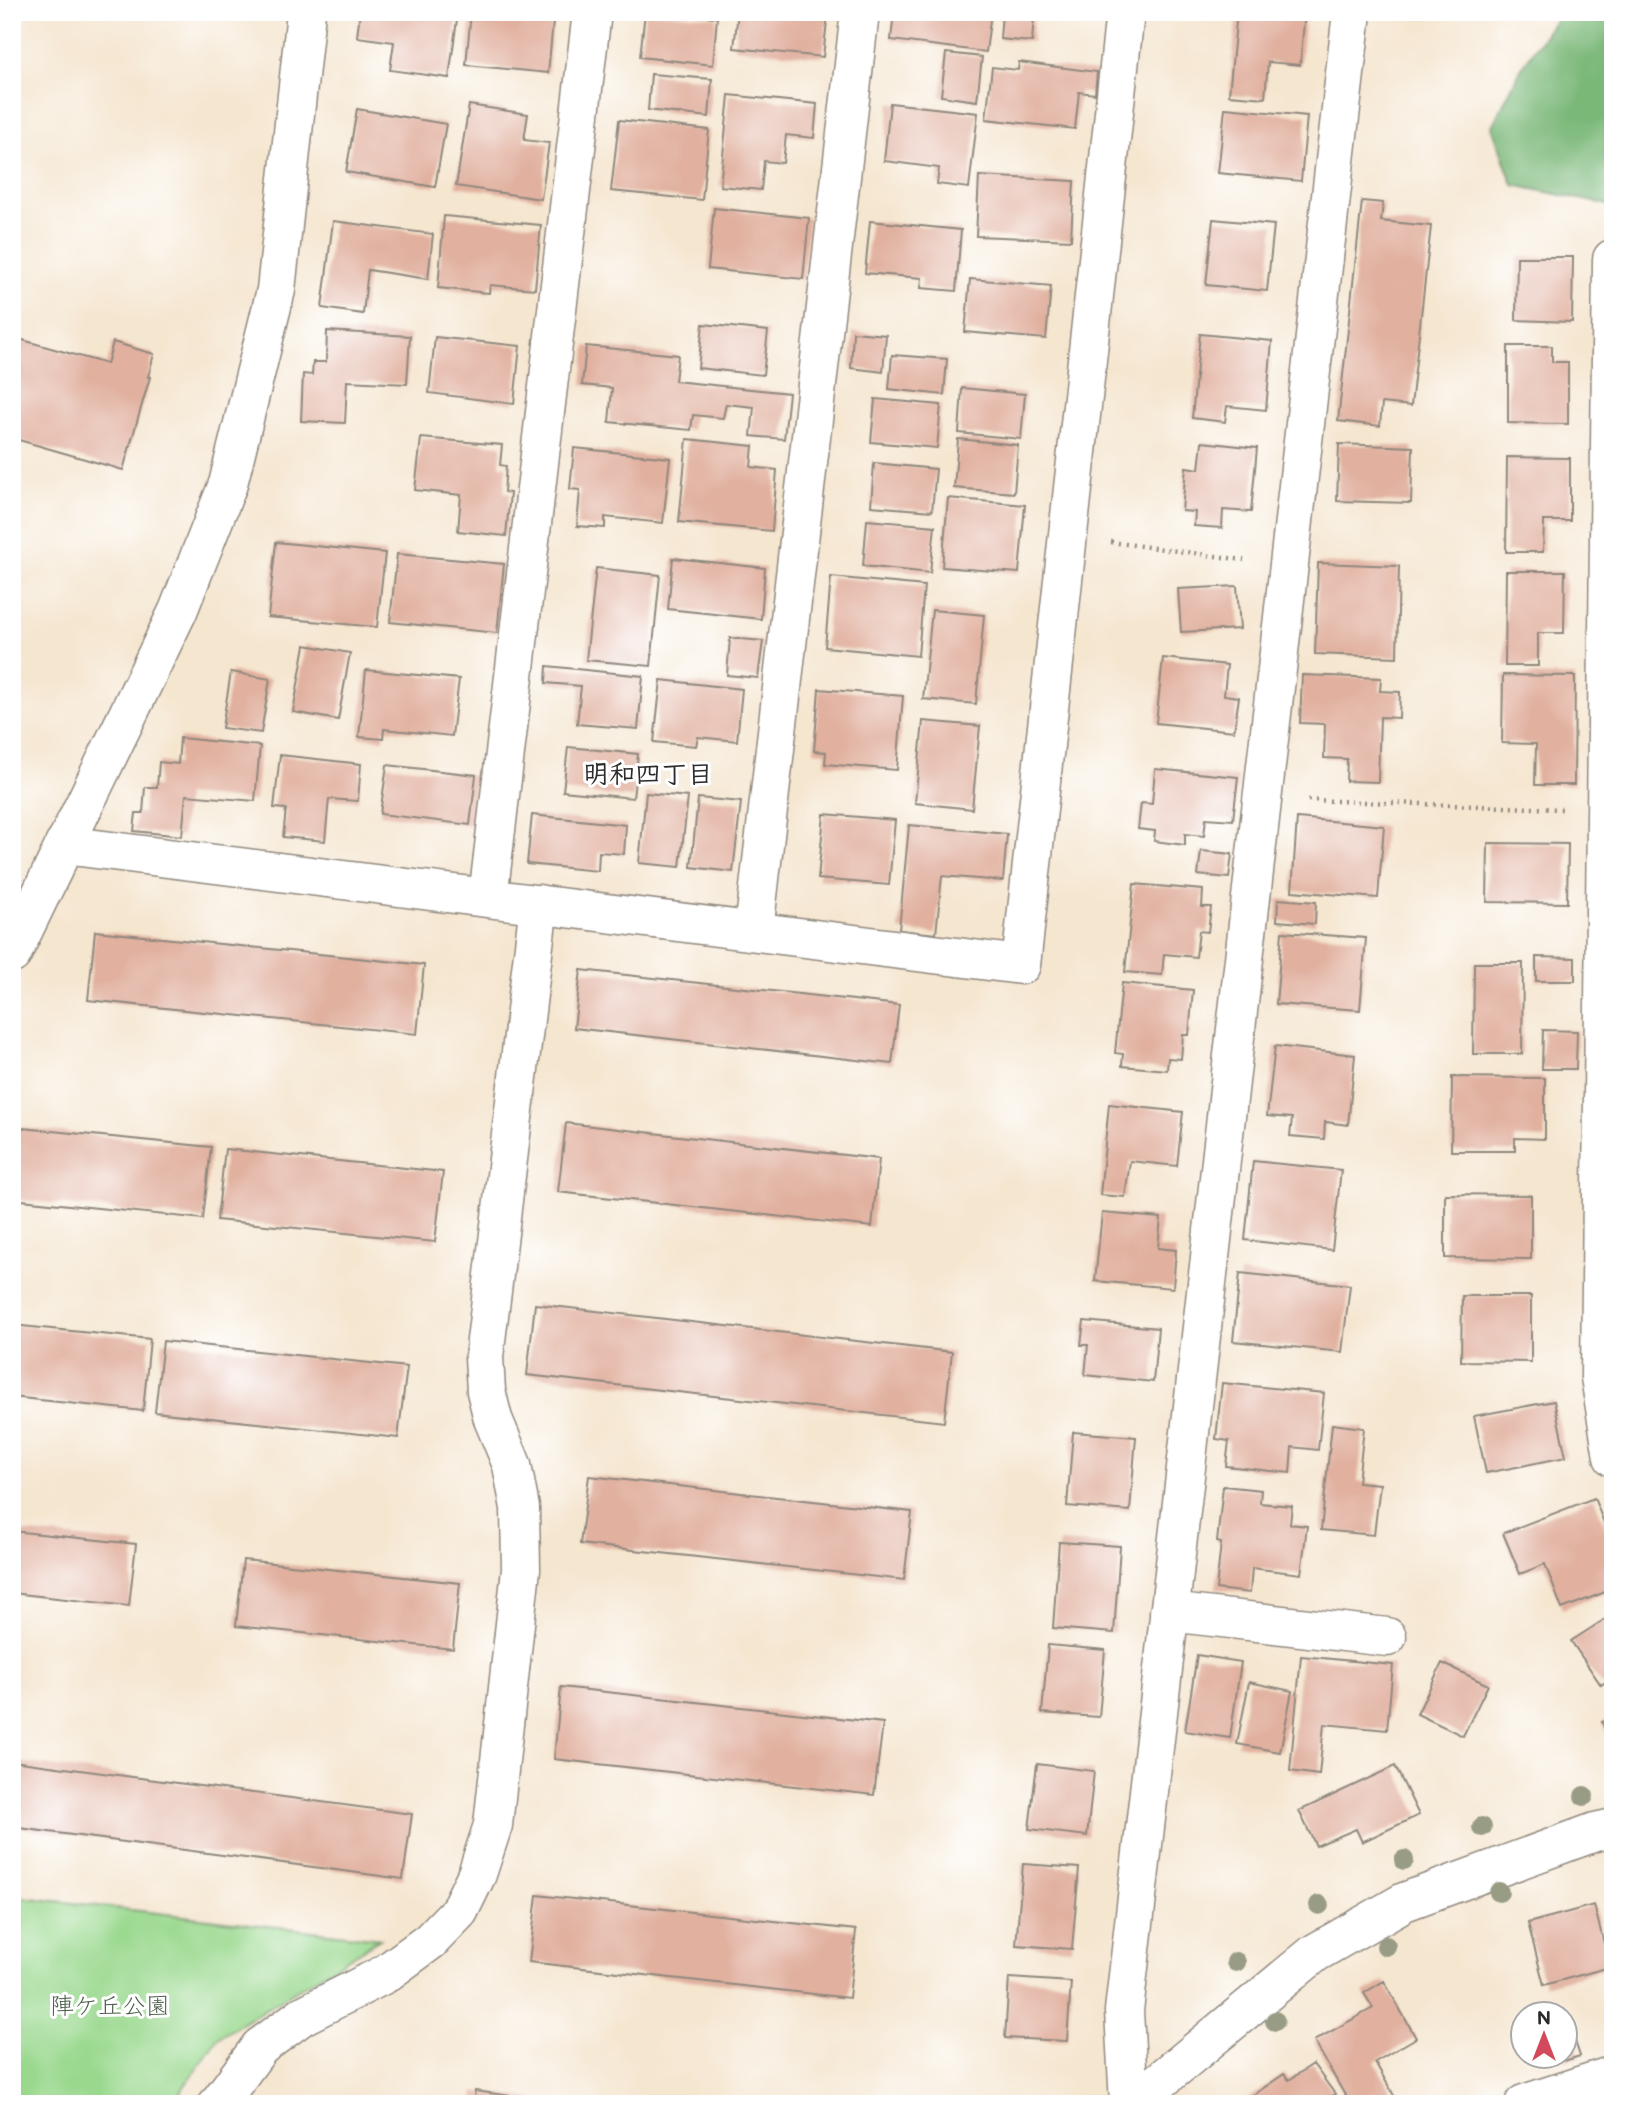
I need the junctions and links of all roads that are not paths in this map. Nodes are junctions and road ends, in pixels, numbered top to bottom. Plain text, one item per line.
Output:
1 (306, 12) edge
2 (592, 12) edge
3 (860, 12) edge
4 (1125, 12) edge
5 (1352, 12) edge
6 (1612, 259) edge
7 (64, 845) junction
8 (488, 898) junction
9 (539, 904) junction
10 (754, 931) junction
11 (12, 954) edge
12 (1613, 1457) edge
13 (1169, 1612) junction
14 (1387, 1637) dead end
15 (1613, 1828) edge
16 (1613, 2075) edge
17 (218, 2104) edge
18 (1131, 2104) edge
19 (1524, 2104) edge

1 - 7 street
2 - 8 street
3 - 10 street
4 - 10 street
5 - 13 street
6 - 12 street
7 - 8 street
7 - 11 street
8 - 9 street
9 - 10 street
9 - 17 street
13 - 14 street
13 - 18 street
15 - 18 street
16 - 19 street

